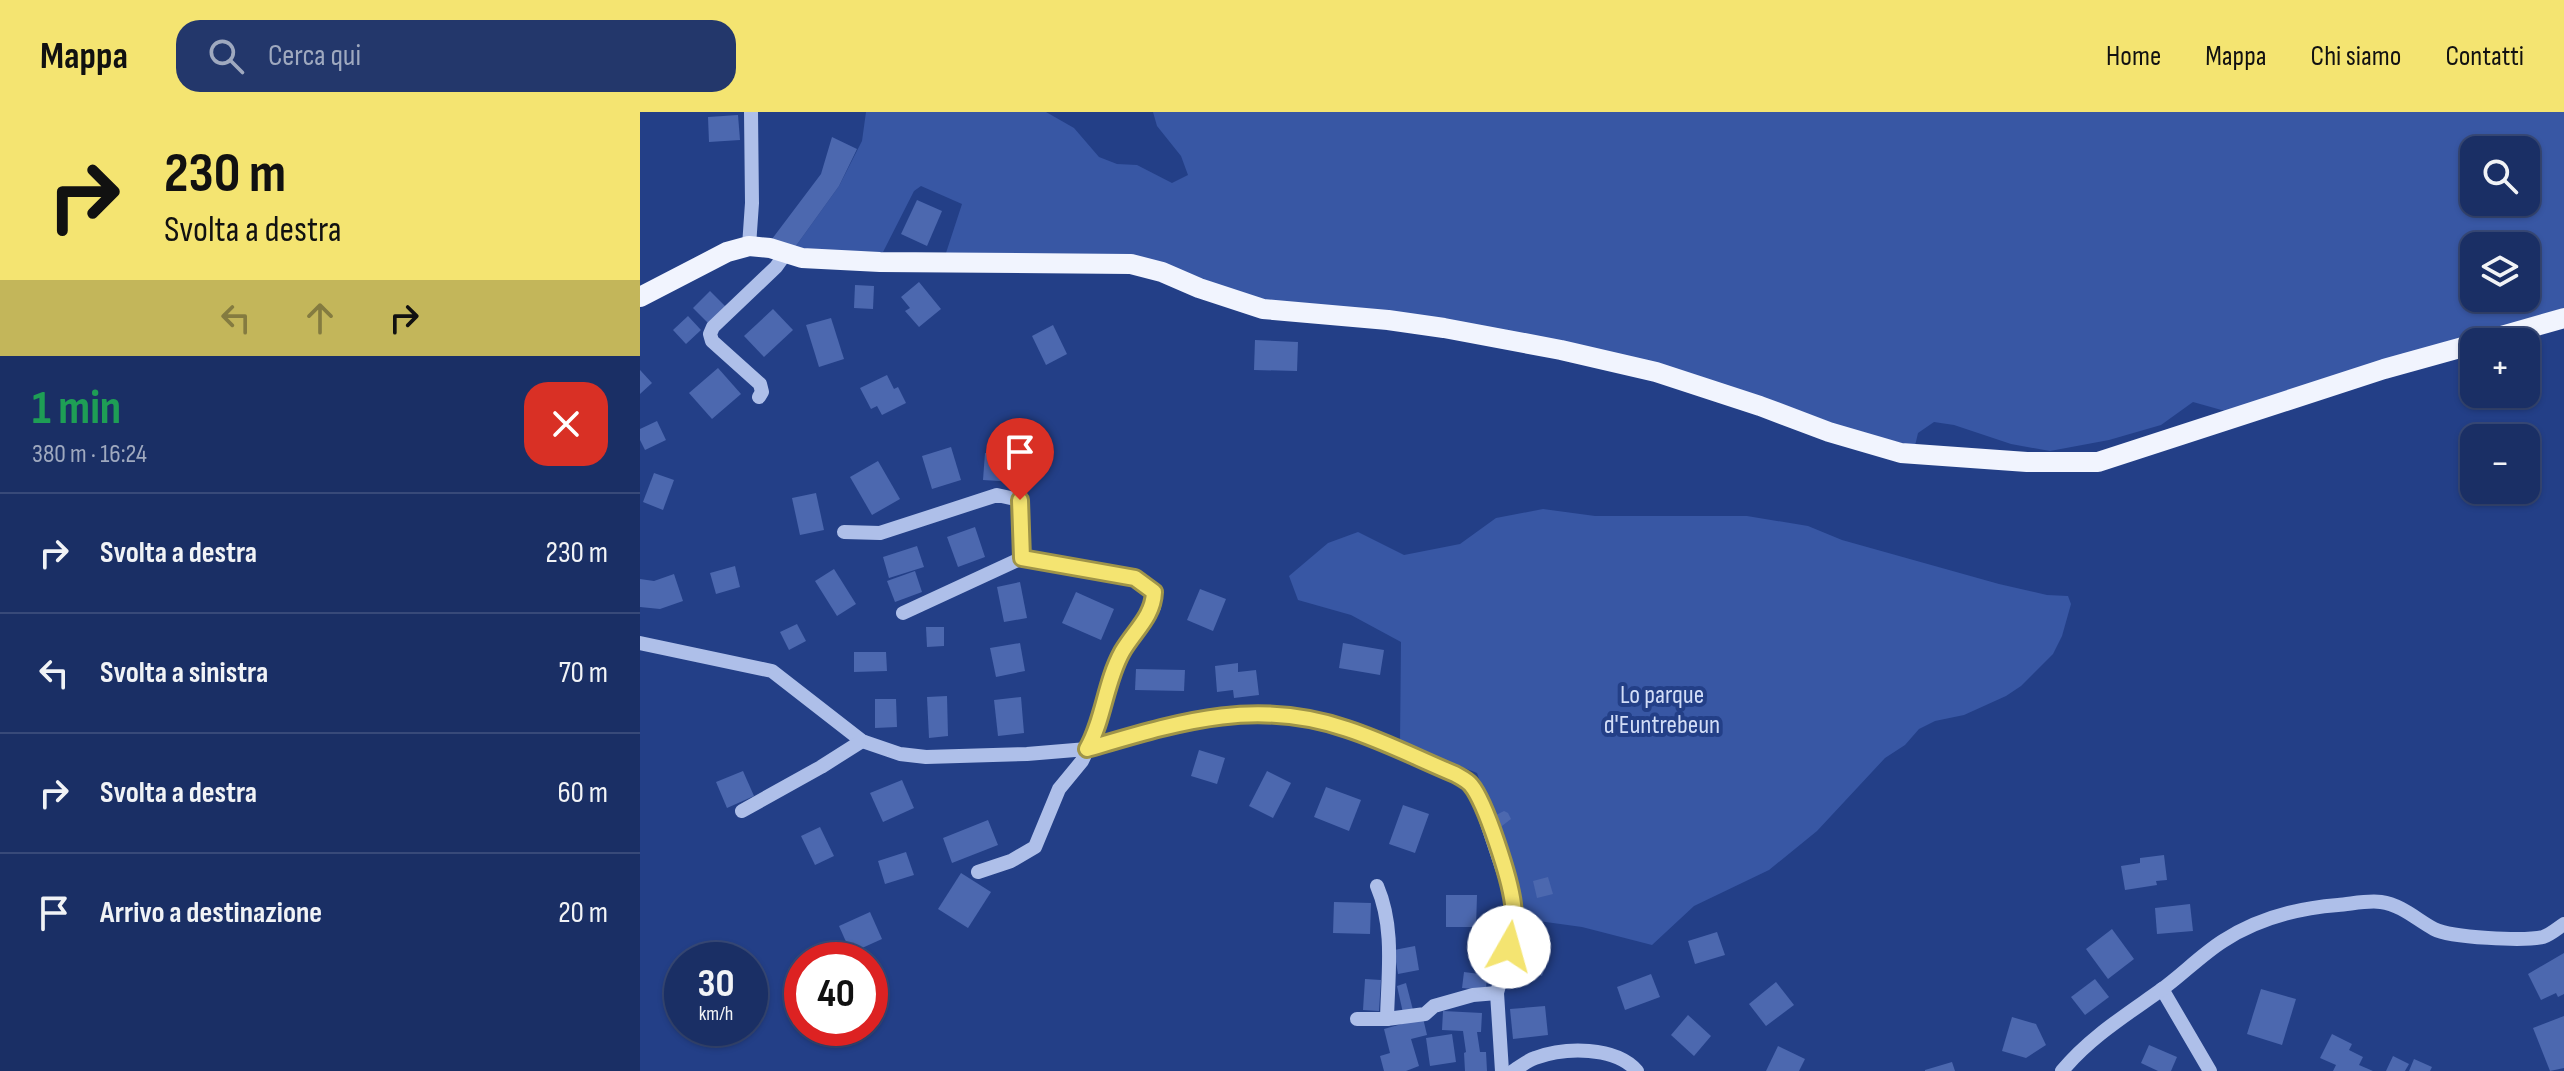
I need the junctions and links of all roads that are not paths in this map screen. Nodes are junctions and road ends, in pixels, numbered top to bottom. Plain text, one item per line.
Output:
1 (751, 112) edge
2 (749, 246) junction
3 (786, 253) junction
4 (640, 297) edge
5 (2564, 318) edge
6 (2529, 328) edge
7 (2460, 348) edge
8 (759, 397) dead end
9 (844, 532) dead end
10 (1022, 558) junction
11 (903, 613) dead end
12 (640, 643) edge
13 (862, 741) junction
14 (1087, 749) junction
15 (742, 811) dead end
16 (978, 872) dead end
17 (1377, 886) dead end
18 (2564, 924) edge
19 (2162, 989) junction
20 (1497, 993) junction
21 (1357, 1019) dead end
22 (1387, 1019) junction
23 (1502, 1071) edge
24 (1513, 1071) edge
25 (1637, 1071) edge
26 (2062, 1071) edge
27 (2210, 1071) edge

1 - 2 street
2 - 3 main road
2 - 4 main road
3 - 7 main road
3 - 8 street
5 - 6 main road
9 - 10 street
10 - 11 street
10 - 14 street
12 - 13 street
13 - 14 street
13 - 15 street
14 - 16 street
14 - 20 street
17 - 22 street
18 - 19 street
19 - 26 street
19 - 27 street
20 - 22 street
20 - 23 street
21 - 22 street
24 - 25 street

